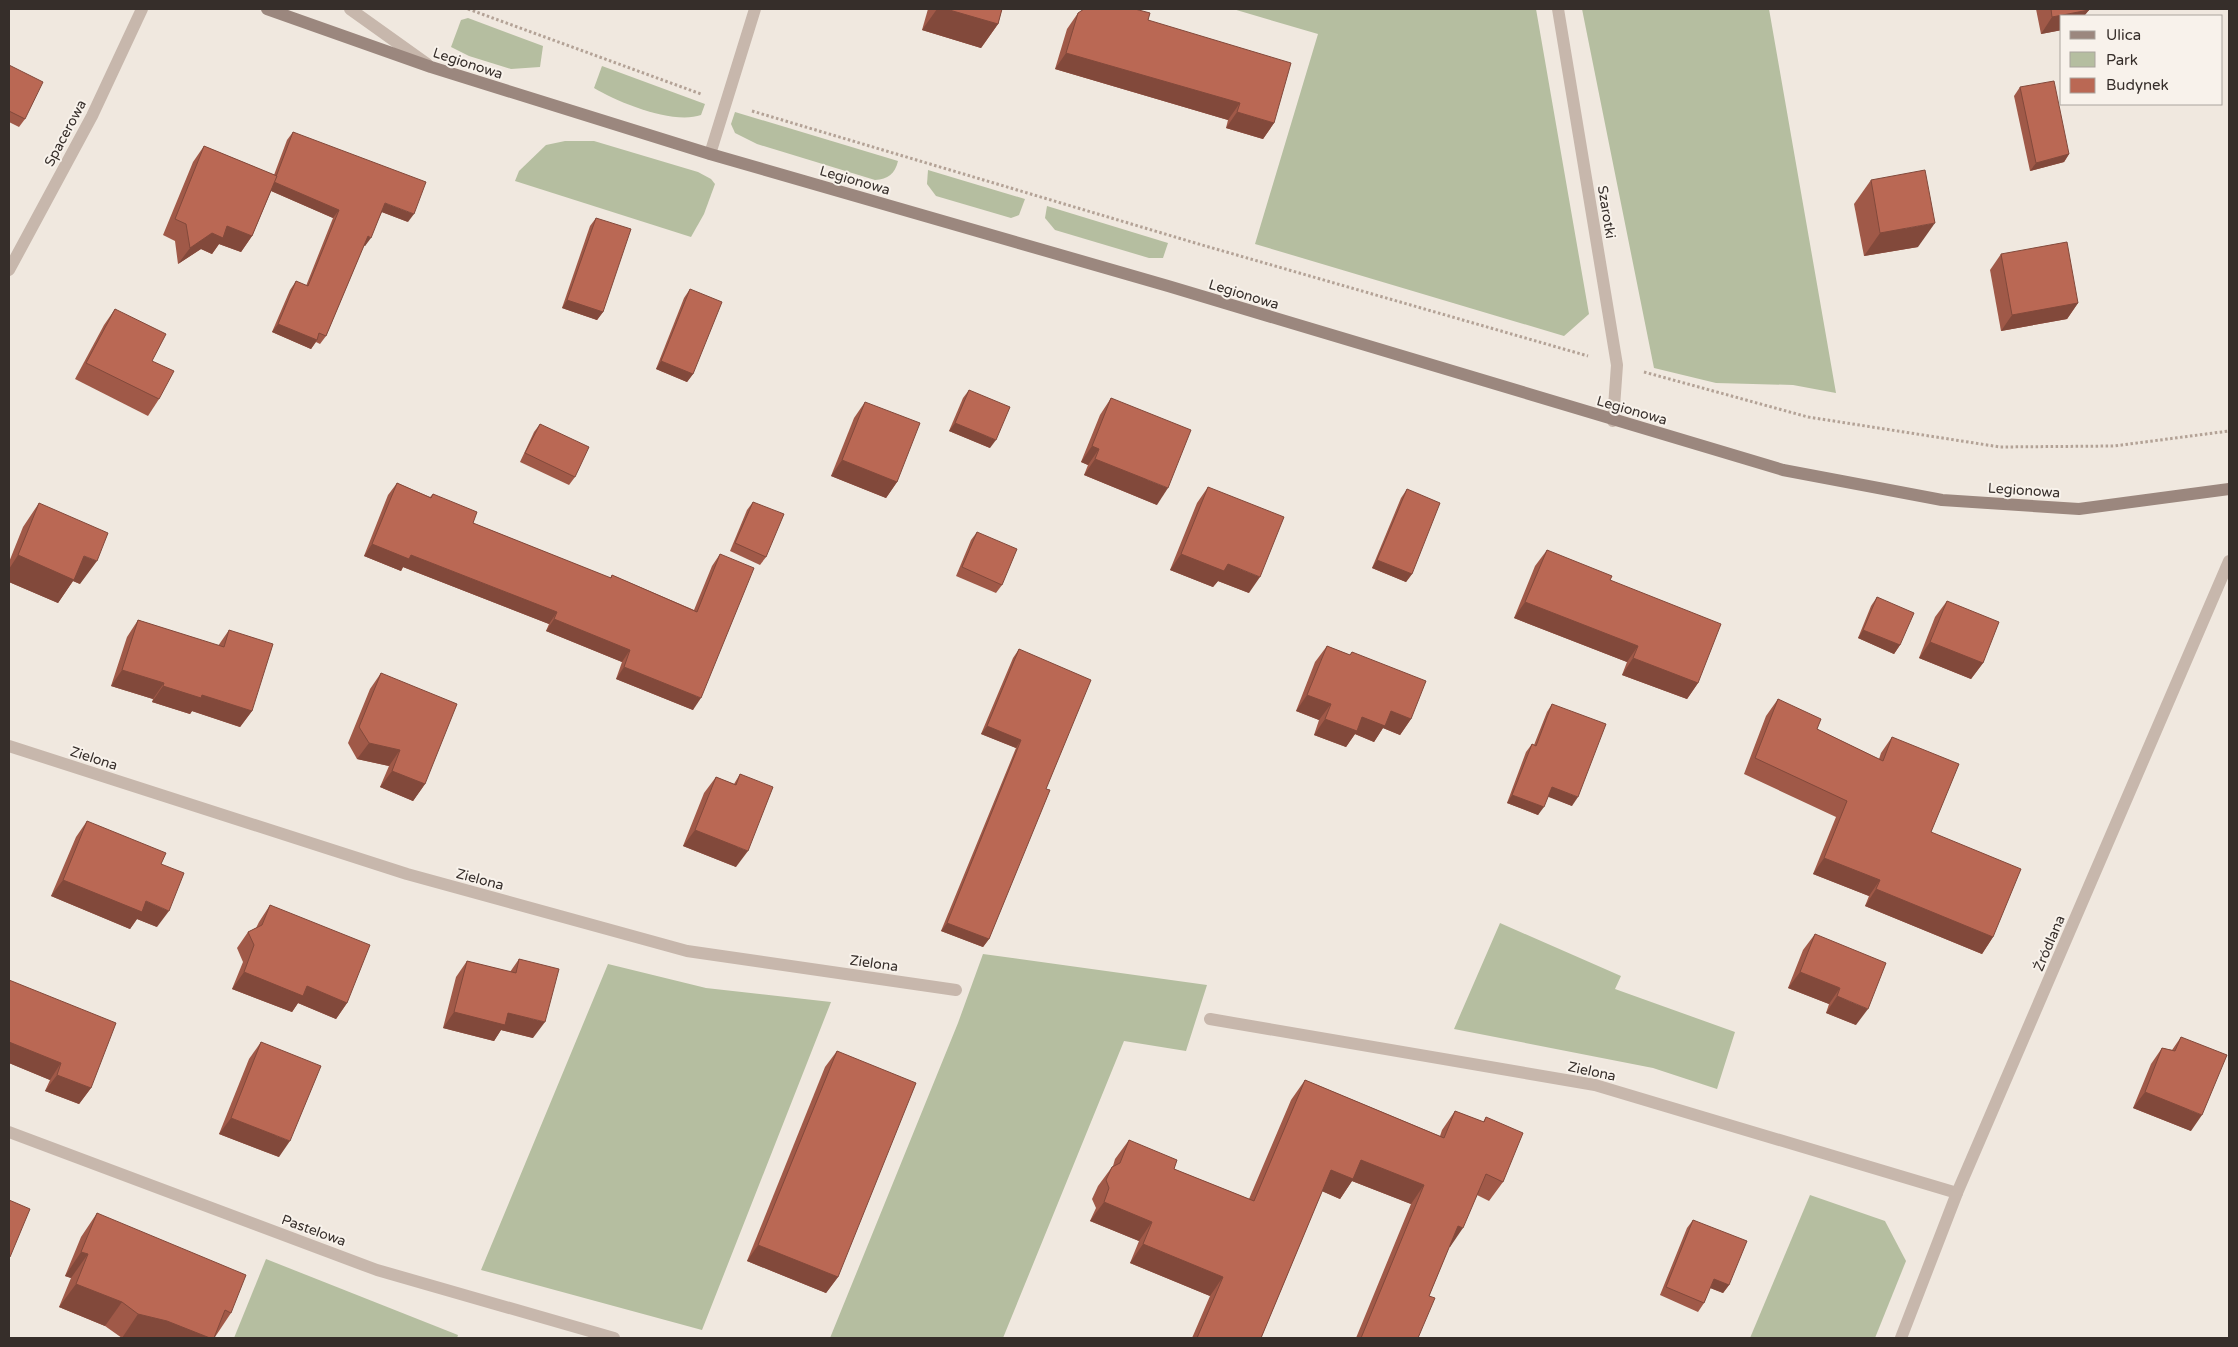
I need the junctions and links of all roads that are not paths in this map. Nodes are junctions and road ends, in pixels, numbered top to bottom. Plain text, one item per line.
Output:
1 (142, 9) edge
2 (267, 9) edge
3 (350, 9) edge
4 (754, 9) edge
5 (1558, 9) edge
6 (431, 67) junction
7 (710, 154) junction
8 (9, 270) edge
9 (1614, 421) junction
10 (2229, 489) edge
11 (2229, 561) edge
12 (9, 746) edge
13 (956, 990) dead end
14 (1210, 1019) dead end
15 (9, 1132) edge
16 (1957, 1193) junction
17 (614, 1338) edge
18 (1901, 1338) edge

1 - 8 street, Spacerowa
2 - 6 main road, Legionowa
3 - 6 street
4 - 7 street
5 - 9 street, Szarotki
6 - 7 main road, Legionowa
7 - 9 main road, Legionowa
9 - 10 main road, Legionowa
11 - 16 street, Źródlana
12 - 13 street, Zielona
14 - 16 street, Zielona
15 - 17 street, Pastelowa
16 - 18 street, Źródlana

